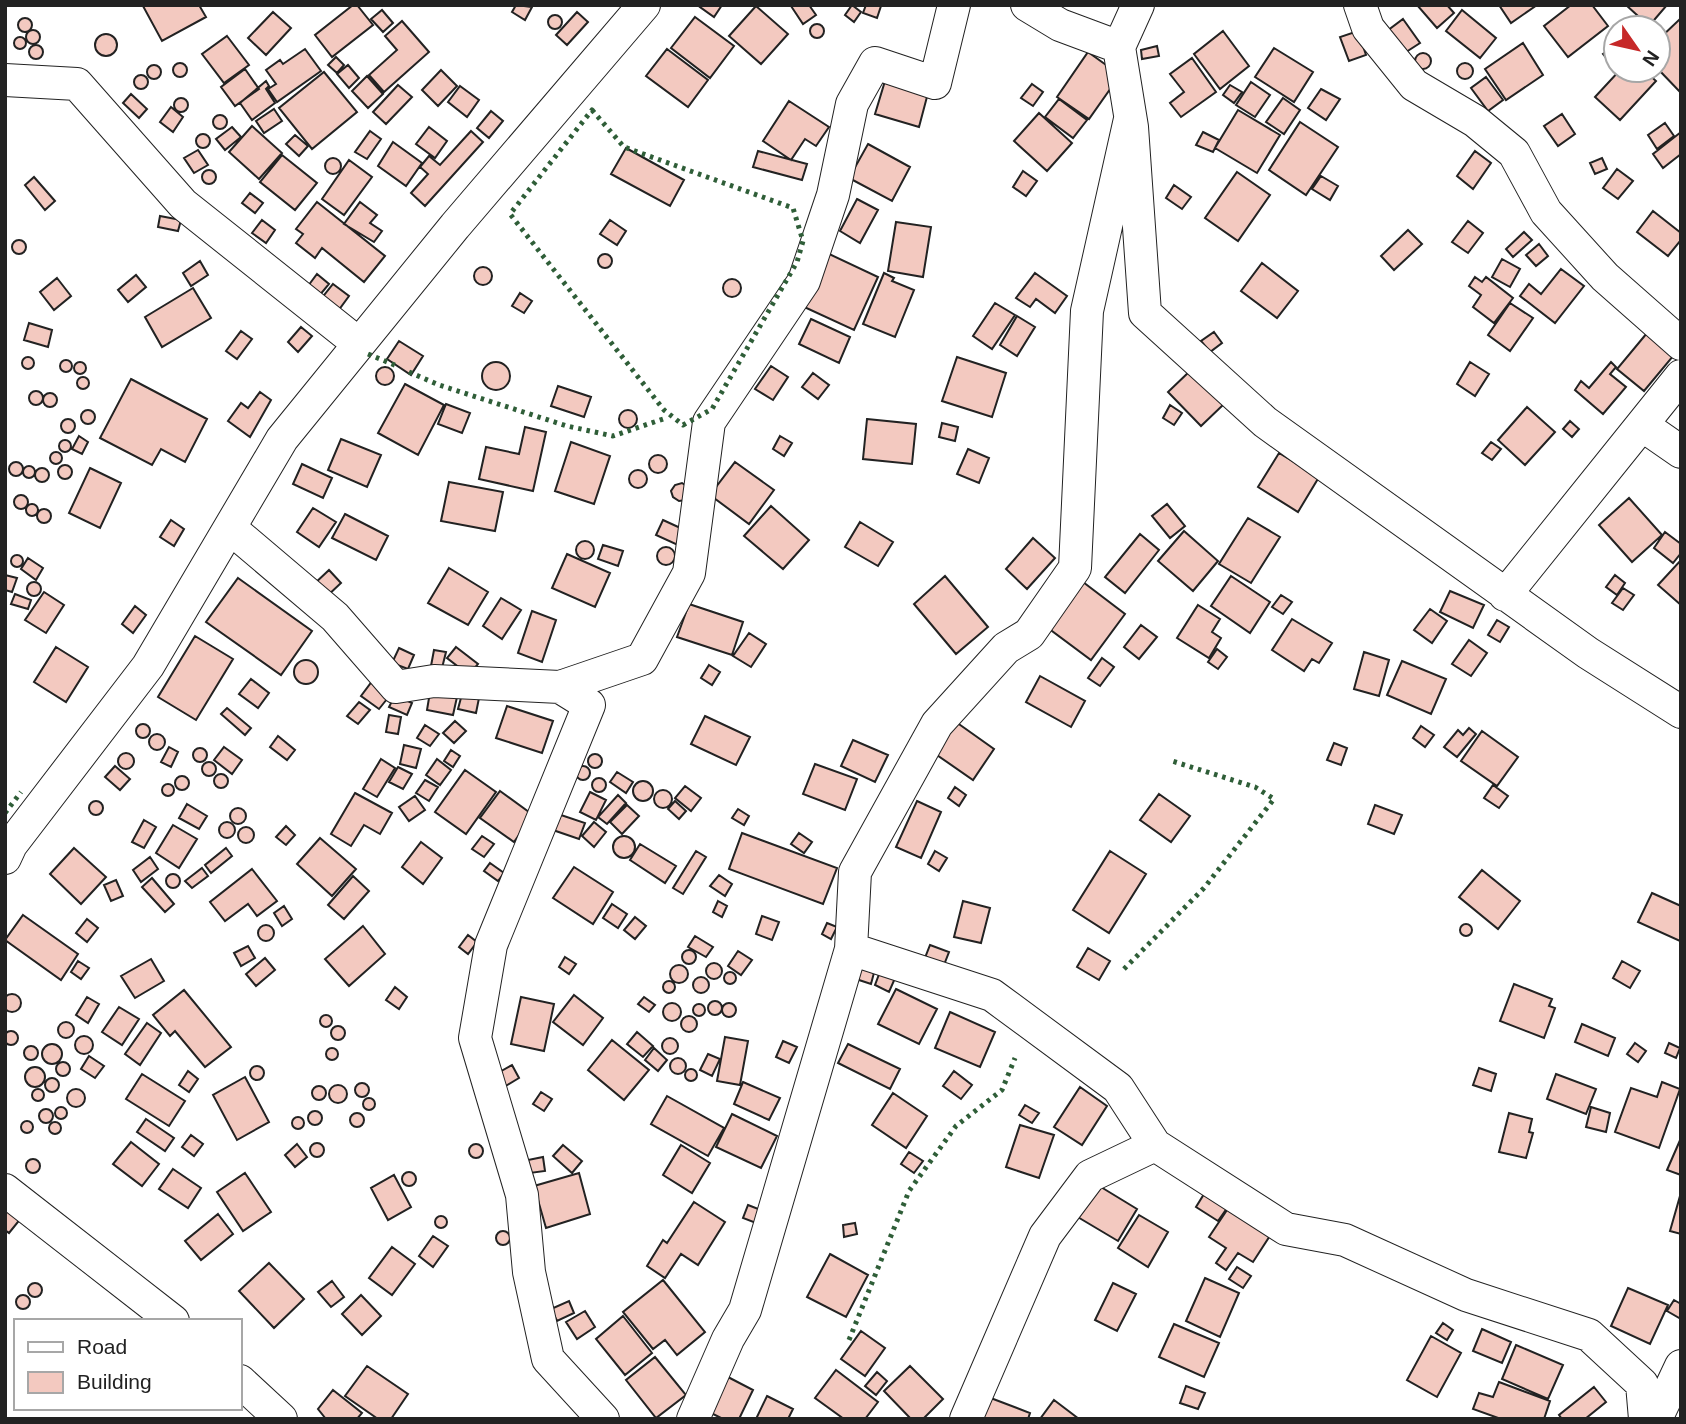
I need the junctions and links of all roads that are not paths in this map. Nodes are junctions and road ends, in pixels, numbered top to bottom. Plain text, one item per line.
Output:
1 (644, 5) edge
2 (954, 5) edge
3 (1027, 5) edge
4 (1138, 5) edge
5 (1360, 5) edge
6 (1119, 47) junction
7 (5, 80) edge
8 (1130, 119) junction
9 (359, 344) junction
10 (1681, 344) edge
11 (1681, 376) edge
12 (1642, 425) junction
13 (1681, 452) edge
14 (230, 528) junction
15 (1505, 594) junction
16 (561, 687) junction
17 (1681, 712) edge
18 (5, 858) edge
19 (850, 949) junction
20 (1155, 1145) junction
21 (5, 1190) edge
22 (170, 1319) edge
23 (1681, 1366) edge
24 (242, 1383) edge
25 (281, 1419) edge
26 (603, 1419) edge
27 (693, 1419) edge
28 (966, 1419) edge
29 (1645, 1419) edge
30 (1656, 1419) edge

1 - 9 street
2 - 16 street
3 - 6 street
4 - 6 street
5 - 10 street
6 - 8 street
7 - 9 street
8 - 15 street
8 - 19 street
9 - 14 street
11 - 12 street
12 - 13 street
12 - 15 street
14 - 16 street
14 - 18 street
15 - 17 street
16 - 26 street
19 - 20 street
19 - 27 street
20 - 28 street
20 - 29 street
21 - 22 street
23 - 30 street
24 - 25 street

